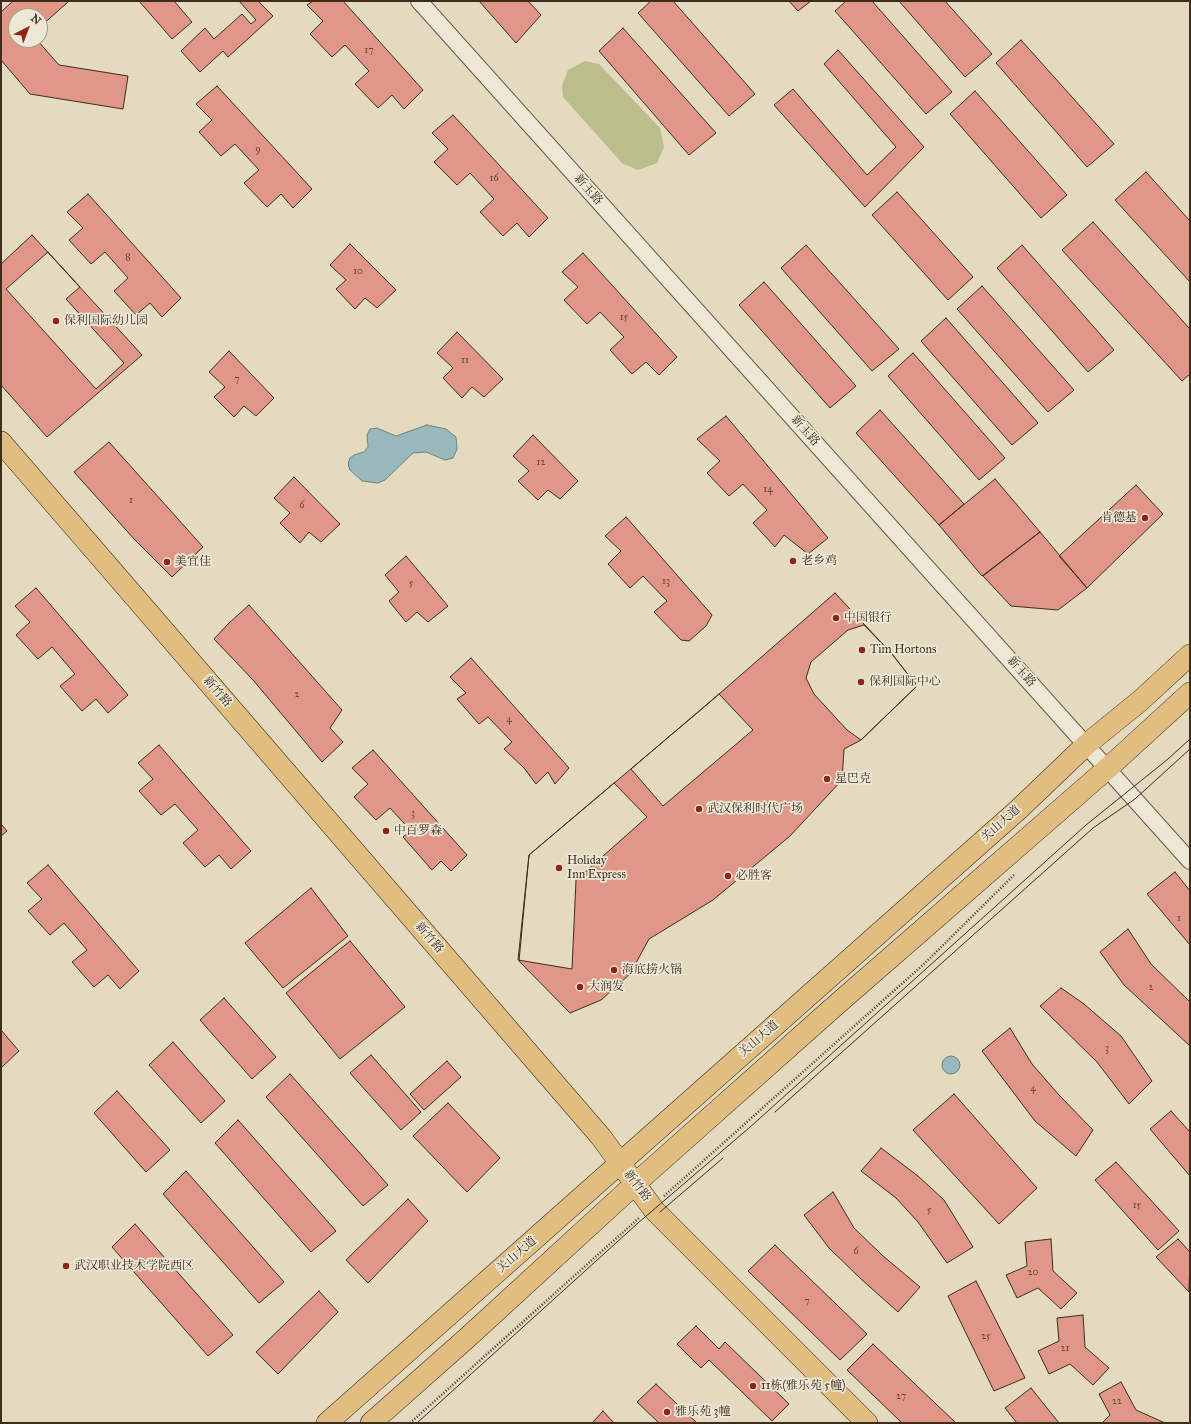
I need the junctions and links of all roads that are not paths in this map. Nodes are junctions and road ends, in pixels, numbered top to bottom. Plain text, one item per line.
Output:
1 (419, 1) edge
2 (1, 442) edge
3 (1190, 655) edge
4 (1190, 693) edge
5 (1087, 744) junction
6 (1108, 768) junction
7 (1190, 861) edge
8 (620, 1164) junction
9 (636, 1184) junction
10 (327, 1423) edge
11 (371, 1423) edge
12 (867, 1423) edge

1 - 5 street, 新玉路
2 - 8 main road, 新竹路
3 - 5 main road, 关山大道
4 - 6 main road
5 - 6 street, 新玉路
5 - 8 main road, 关山大道
6 - 7 street, 新玉路
6 - 9 main road
8 - 9 main road, 新竹路
8 - 10 main road, 关山大道
9 - 11 main road
9 - 12 main road, 新竹路

